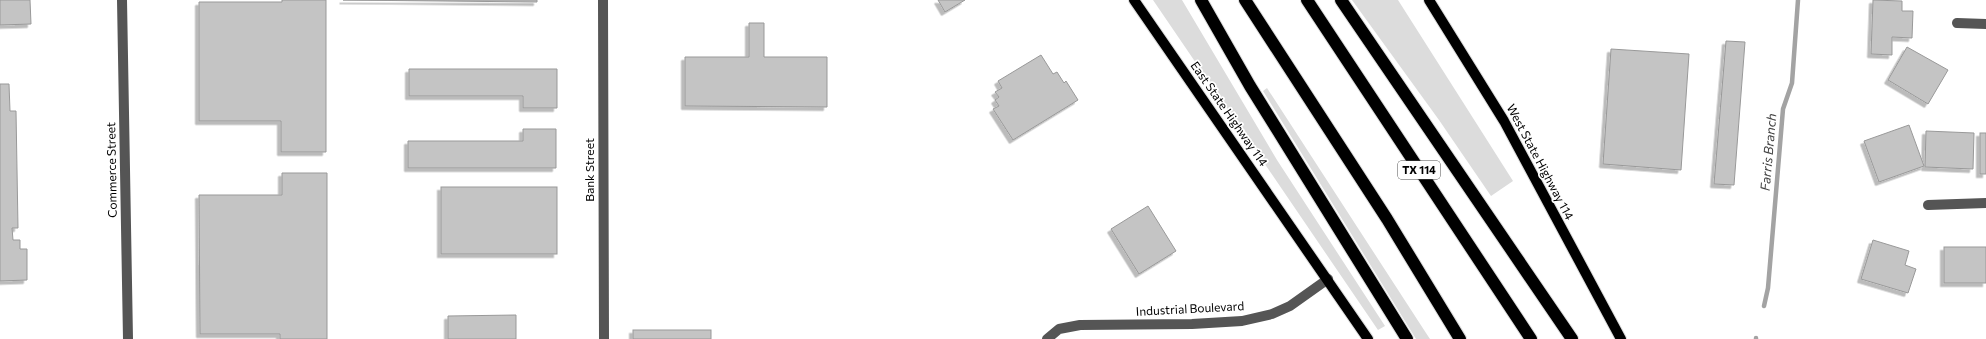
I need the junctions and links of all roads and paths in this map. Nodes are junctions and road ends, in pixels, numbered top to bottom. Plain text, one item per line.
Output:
1 (122, 0) edge
2 (603, 0) edge
3 (1134, 0) edge
4 (1202, 0) edge
5 (1245, 0) edge
6 (1306, 0) edge
7 (1341, 0) edge
8 (1429, 0) edge
9 (1958, 23) dead end
10 (1986, 24) edge
11 (1986, 203) edge
12 (1928, 205) dead end
13 (1328, 279) junction
14 (128, 339) edge
15 (604, 339) edge
16 (1047, 339) edge
17 (1368, 339) edge
18 (1407, 339) edge
19 (1460, 339) edge
20 (1531, 339) edge
21 (1572, 339) edge
22 (1621, 339) edge

1 - 14 street, Commerce Street
2 - 15 street, Bank Street
3 - 13 main road, East State Highway 114
4 - 18 highway
5 - 19 highway
6 - 20 highway, TX 114
7 - 21 highway
8 - 22 main road, West State Highway 114
9 - 10 street
11 - 12 street
13 - 16 street, Industrial Boulevard
13 - 17 main road

